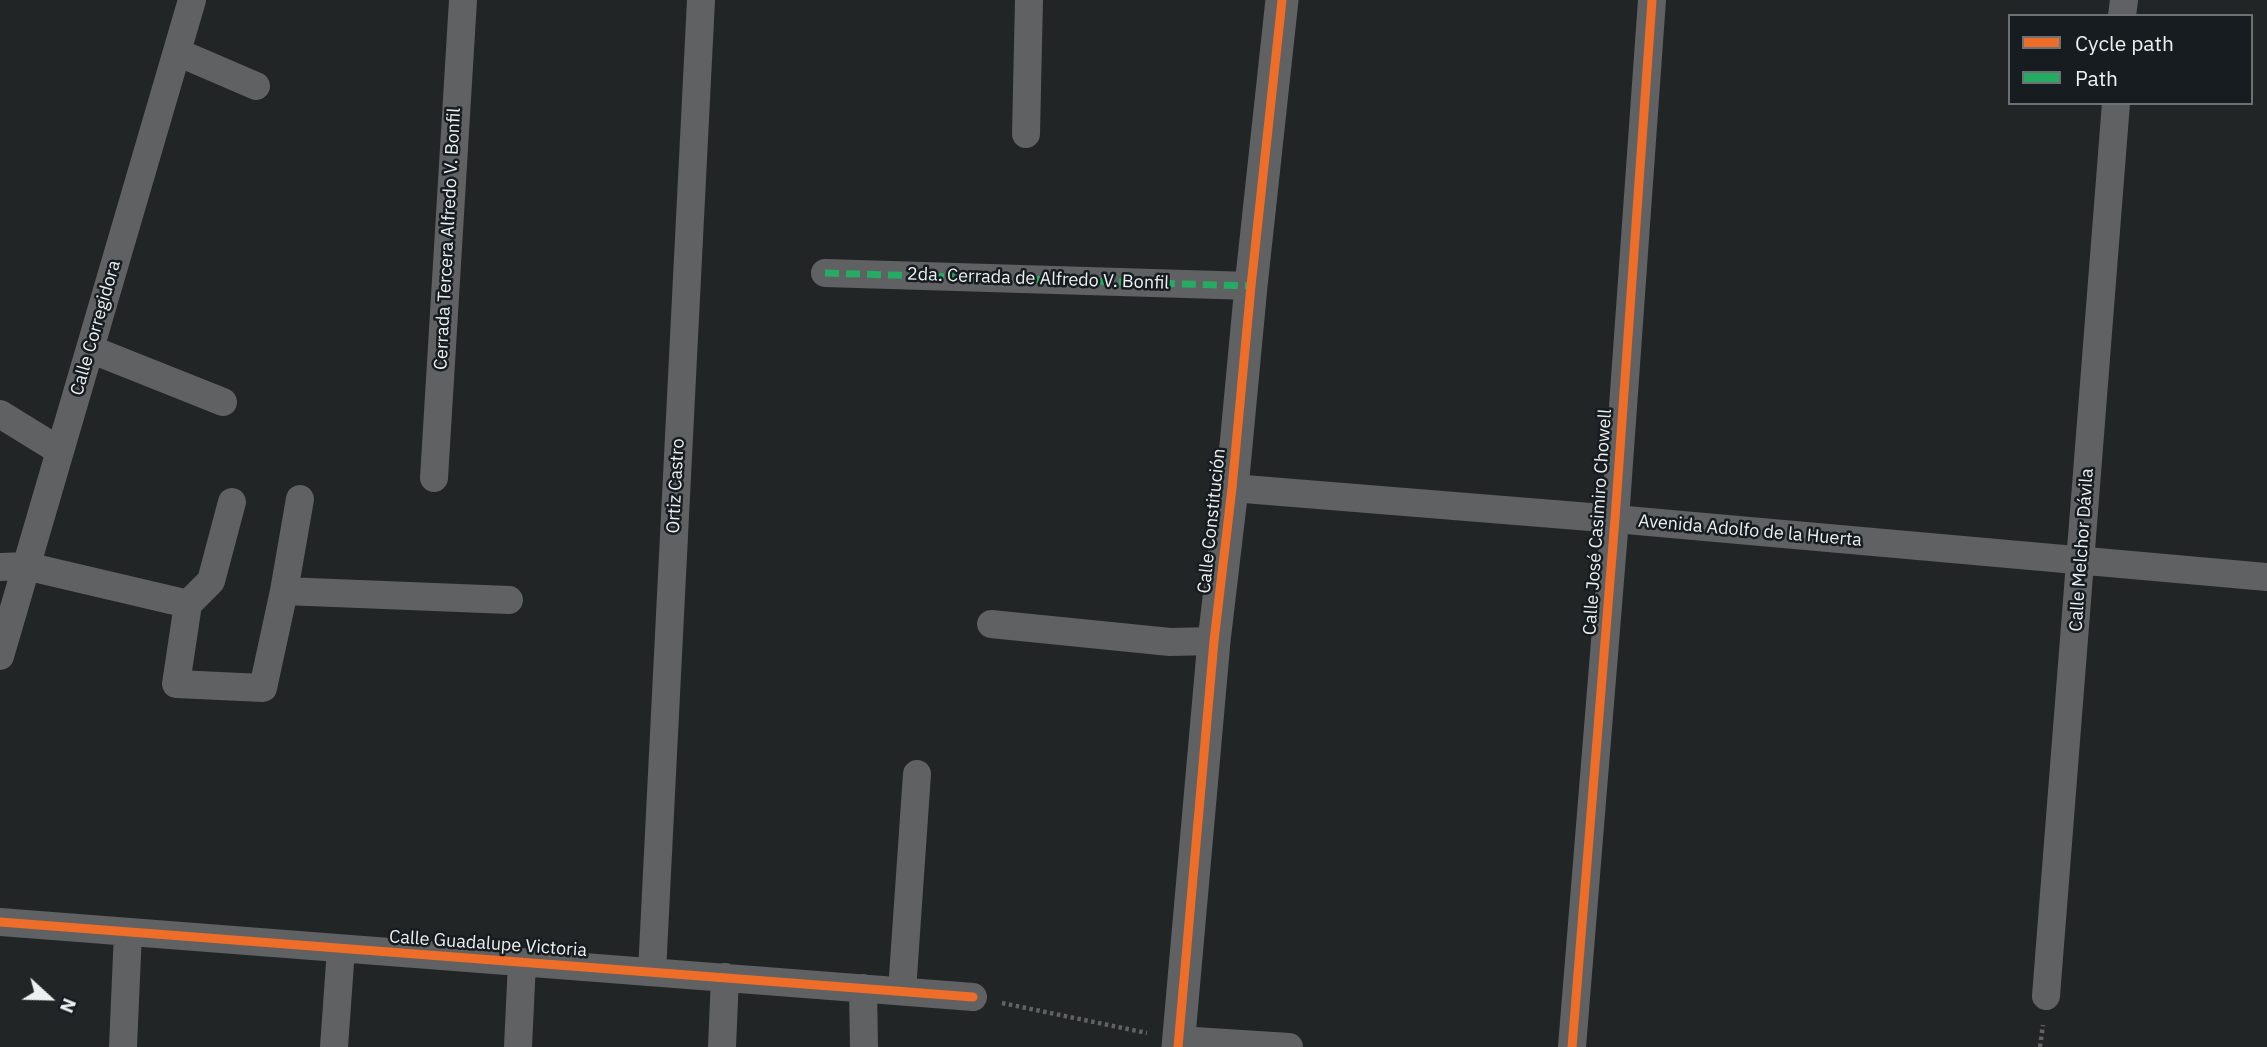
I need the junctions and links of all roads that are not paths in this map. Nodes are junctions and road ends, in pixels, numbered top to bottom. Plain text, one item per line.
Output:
1 (192, 0) edge
2 (463, 0) edge
3 (701, 0) edge
4 (1029, 0) edge
5 (1282, 0) edge
6 (1651, 0) edge
7 (177, 52) junction
8 (256, 86) dead end
9 (2116, 105) edge
10 (1026, 134) dead end
11 (825, 273) dead end
12 (1251, 286) junction
13 (90, 349) junction
14 (223, 402) dead end
15 (0, 414) edge
16 (60, 451) junction
17 (434, 478) dead end
18 (1232, 488) junction
19 (300, 499) dead end
20 (232, 502) dead end
21 (1615, 519) junction
22 (2081, 560) junction
23 (13, 566) edge
24 (2267, 577) edge
25 (284, 590) junction
26 (509, 600) dead end
27 (188, 604) junction
28 (991, 624) dead end
29 (1214, 641) junction
30 (0, 656) edge
31 (918, 774) dead end
32 (0, 922) edge
33 (128, 932) junction
34 (341, 948) junction
35 (522, 962) junction
36 (652, 972) junction
37 (725, 977) junction
38 (863, 988) junction
39 (902, 991) junction
40 (2046, 996) dead end
41 (973, 997) road end
42 (1178, 1043) edge
43 (122, 1047) edge
44 (334, 1047) edge
45 (519, 1047) edge
46 (722, 1047) edge
47 (864, 1047) edge
48 (1289, 1047) edge
49 (1572, 1047) edge

1 - 7 street, Calle Corregidora
2 - 17 street, Cerrada Tercera Alfredo V. Bonfil
3 - 36 street, Ortiz Castro
4 - 10 street
5 - 12 street, Calle Constitución
6 - 21 street, Calle José Casimiro Chowell
7 - 8 street
7 - 13 street, Calle Corregidora
9 - 22 street, Calle Melchor Dávila
11 - 12 street, 2da. Cerrada de Alfredo V. Bonfil
12 - 18 street, Calle Constitución
13 - 14 street
13 - 16 street, Calle Corregidora
15 - 16 street
16 - 23 street, Calle Corregidora
18 - 21 street, Avenida Adolfo de la Huerta
18 - 29 street, Calle Constitución
19 - 25 street
20 - 27 street
21 - 22 street, Avenida Adolfo de la Huerta
21 - 49 street, Calle José Casimiro Chowell
22 - 24 street, Avenida Adolfo de la Huerta
22 - 40 street, Calle Melchor Dávila
23 - 27 street
23 - 30 street, Calle Corregidora
25 - 26 street
25 - 27 street
28 - 29 street
29 - 42 street, Calle Constitución
31 - 39 street
32 - 33 street, Calle Guadalupe Victoria
33 - 34 street, Calle Guadalupe Victoria
33 - 43 street
34 - 35 street, Calle Guadalupe Victoria
34 - 44 street
35 - 36 street, Calle Guadalupe Victoria
35 - 45 street
36 - 37 street, Calle Guadalupe Victoria
37 - 38 street, Calle Guadalupe Victoria
37 - 46 street
38 - 39 street, Calle Guadalupe Victoria
38 - 47 street
39 - 41 street, Calle Guadalupe Victoria
42 - 48 street

